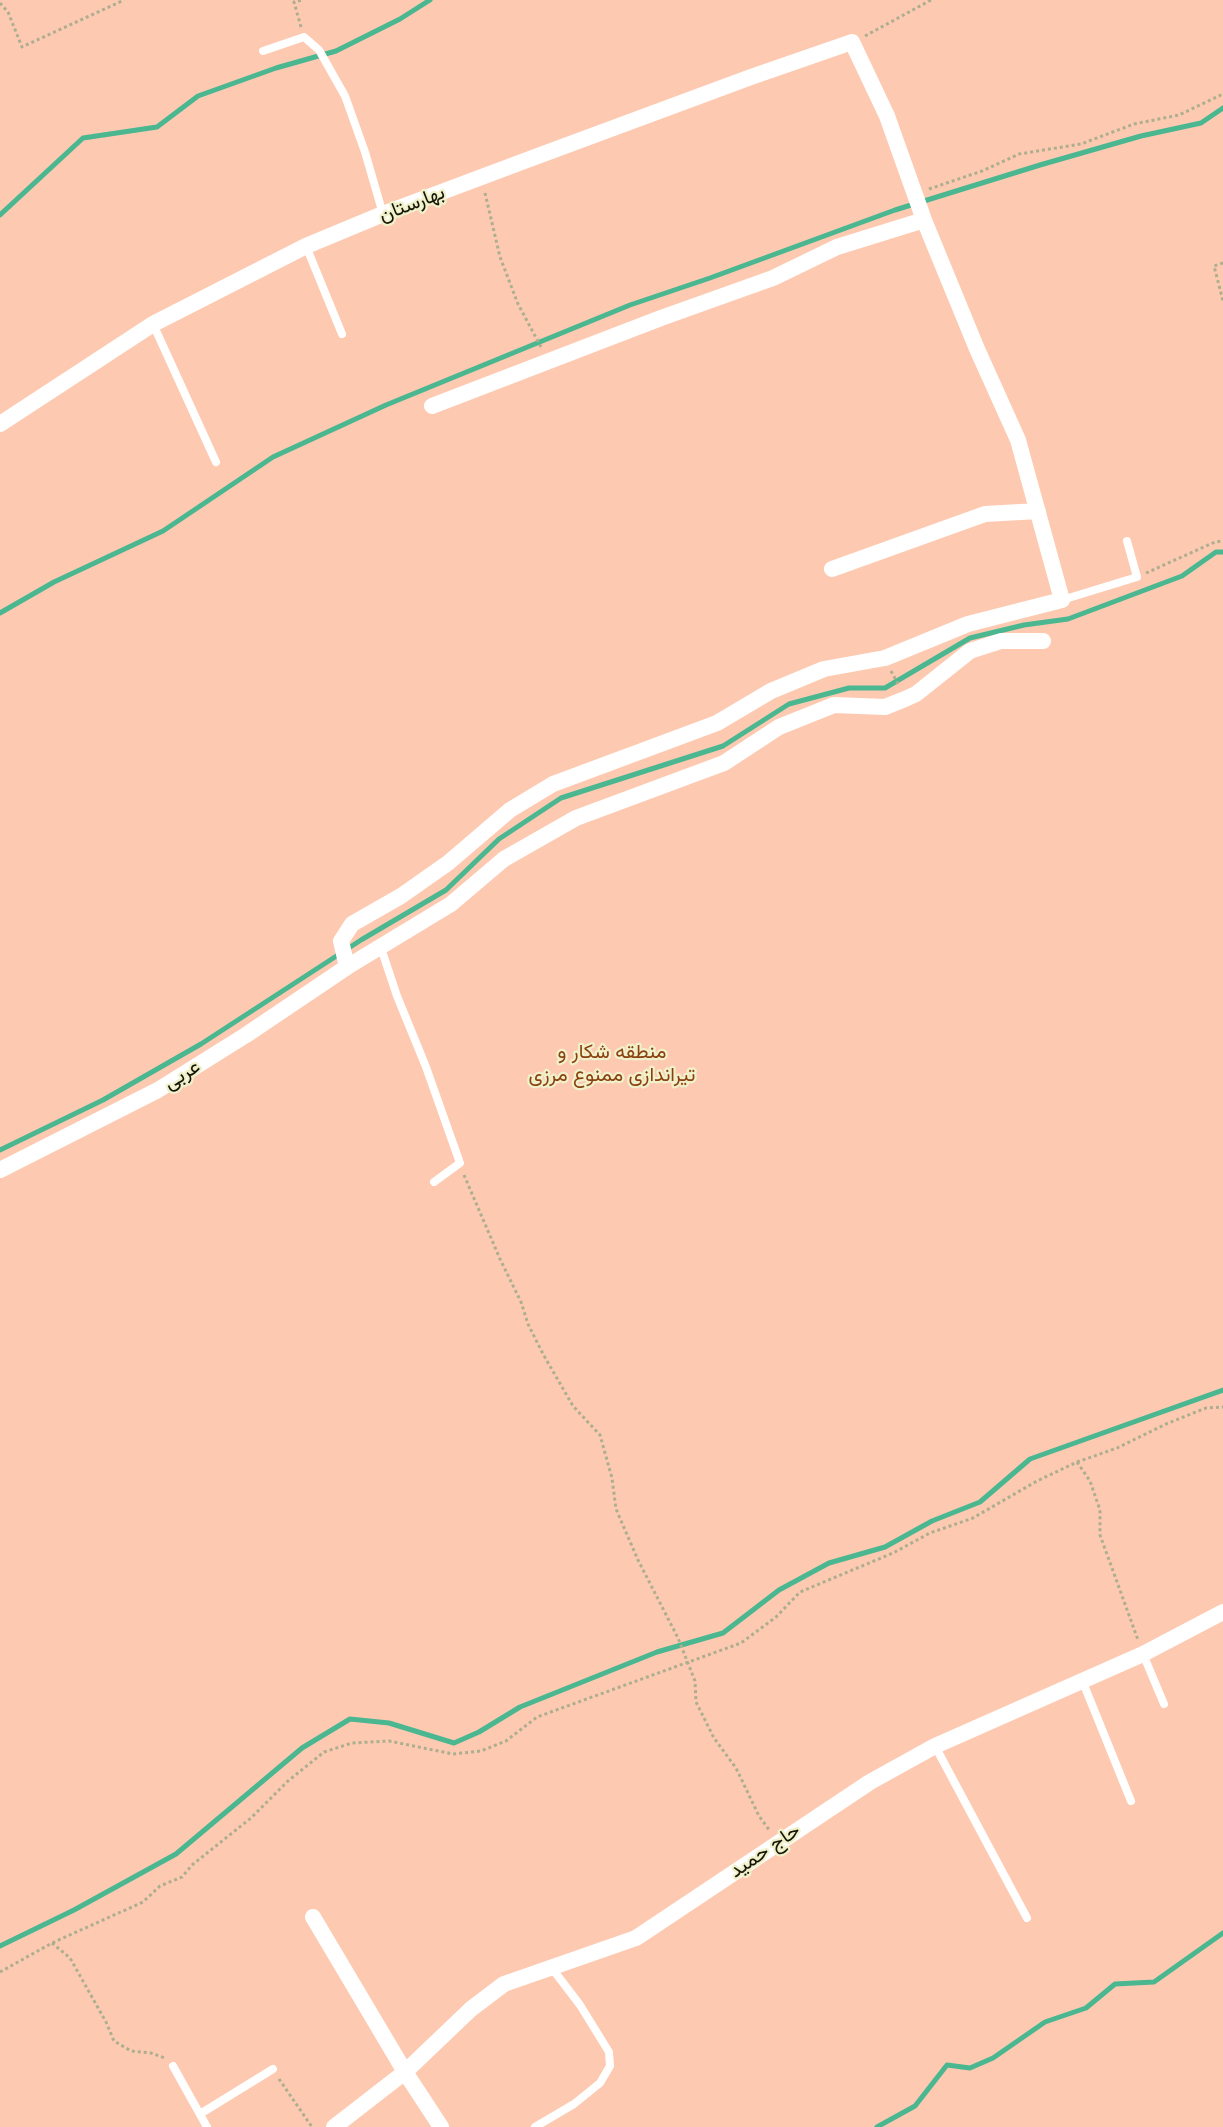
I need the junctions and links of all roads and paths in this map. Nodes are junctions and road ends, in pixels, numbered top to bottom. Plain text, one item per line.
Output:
1 (124, 0) edge
2 (302, 0) edge
3 (931, 0) edge
4 (294, 1) edge
5 (0, 3) edge
6 (303, 37) junction
7 (852, 42) junction
8 (263, 51) dead end
9 (1223, 94) edge
10 (482, 177) junction
11 (912, 185) junction
12 (383, 214) junction
13 (923, 216) junction
14 (306, 246) junction
15 (1223, 263) edge
16 (1223, 301) edge
17 (153, 324) junction
18 (342, 334) dead end
19 (544, 351) dead end
20 (432, 406) dead end
21 (0, 424) edge
22 (216, 462) dead end
23 (1038, 511) junction
24 (1127, 541) dead end
25 (1223, 541) edge
26 (832, 569) dead end
27 (1137, 577) junction
28 (1062, 600) junction
29 (1043, 641) dead end
30 (891, 671) dead end
31 (901, 691) dead end
32 (381, 948) junction
33 (346, 963) junction
34 (460, 1163) junction
35 (0, 1170) edge
36 (434, 1182) dead end
37 (1223, 1407) edge
38 (1077, 1462) junction
39 (1223, 1612) edge
40 (1143, 1654) junction
41 (688, 1662) junction
42 (1082, 1680) junction
43 (1164, 1704) dead end
44 (935, 1746) junction
45 (1131, 1801) dead end
46 (778, 1842) junction
47 (313, 1917) dead end
48 (1027, 1918) dead end
49 (52, 1944) junction
50 (551, 1967) junction
51 (0, 1972) edge
52 (173, 2066) joint
53 (273, 2069) joint
54 (405, 2072) junction
55 (200, 2114) junction
56 (207, 2127) edge
57 (312, 2127) edge
58 (334, 2127) edge
59 (441, 2127) edge
60 (535, 2127) edge

1 - 5 path
2 - 4 path
3 - 7 path
4 - 6 path
6 - 8 lane
6 - 12 lane
7 - 10 street, بهارستان
7 - 11 street
9 - 11 path
10 - 12 street, بهارستان
10 - 19 path
11 - 13 street
12 - 14 street, بهارستان
13 - 20 street
13 - 23 street
14 - 17 street, بهارستان
14 - 18 lane
15 - 16 path
17 - 21 street, بهارستان
17 - 22 lane
23 - 26 street
23 - 28 street
24 - 27 lane
25 - 27 path
27 - 28 lane
28 - 33 street
29 - 32 street, عربی
30 - 31 path
32 - 33 street, عربی
32 - 34 lane
33 - 35 street, عربی
34 - 36 lane
34 - 41 path
37 - 38 path
38 - 40 path
38 - 41 path
39 - 40 street, حاج حمید
40 - 42 street, حاج حمید
40 - 43 lane
41 - 46 path
41 - 49 path
42 - 44 street, حاج حمید
42 - 45 lane
44 - 46 street, حاج حمید
44 - 48 lane
46 - 50 street, حاج حمید
47 - 54 street
49 - 51 path
49 - 52 path
50 - 54 street, حاج حمید
50 - 60 lane
52 - 55 lane
53 - 55 lane
53 - 57 path
54 - 58 street, حاج حمید
54 - 59 street
55 - 56 lane

